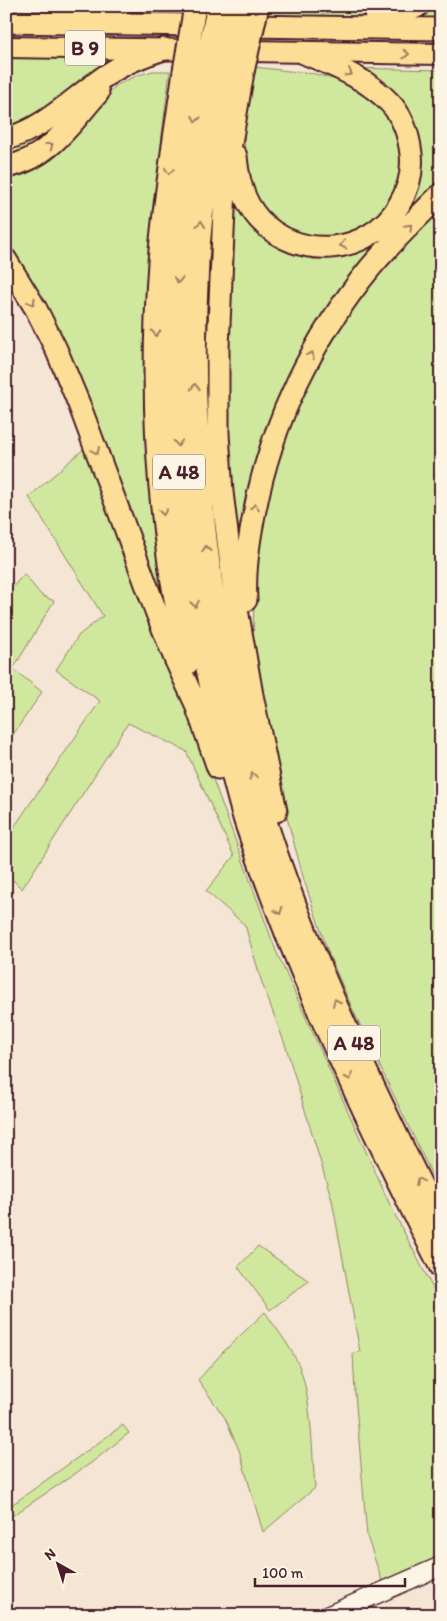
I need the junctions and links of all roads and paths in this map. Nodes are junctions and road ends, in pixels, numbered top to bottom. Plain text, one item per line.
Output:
1 (79, 6) edge
2 (195, 6) edge
3 (218, 6) edge
4 (238, 6) edge
5 (258, 6) edge
6 (418, 6) edge
7 (6, 22) edge
8 (139, 24) junction
9 (336, 26) junction
10 (441, 29) edge
11 (6, 33) edge
12 (441, 38) edge
13 (6, 47) edge
14 (164, 49) junction
15 (304, 52) junction
16 (441, 54) edge
17 (130, 61) junction
18 (214, 71) junction
19 (237, 108) junction
20 (6, 138) edge
21 (6, 167) edge
22 (441, 194) edge
23 (6, 260) edge
24 (252, 695) junction
25 (195, 702) junction
26 (270, 861) junction
27 (441, 1225) edge
28 (441, 1268) edge
29 (441, 1566) edge
30 (329, 1615) edge

1 - 8 highway
2 - 18 highway, bridge
3 - 18 highway, A 48, bridge
4 - 18 highway, A 48, bridge
5 - 18 highway, bridge
6 - 9 highway
7 - 8 highway
8 - 9 highway
9 - 10 highway
11 - 12 highway, B 9
13 - 14 highway, B 9
14 - 15 highway, B 9
14 - 17 highway
15 -> 16 highway, B 9
15 -> 19 highway
17 - 20 highway
21 -> 17 highway
18 - 19 highway
18 -> 25 highway
18 - 26 highway, A 48
19 - 24 highway
24 -> 22 highway
23 -> 25 highway
24 - 26 highway
25 - 26 highway
27 -> 26 highway, A 48
26 -> 28 highway, A 48
29 - 30 main road

